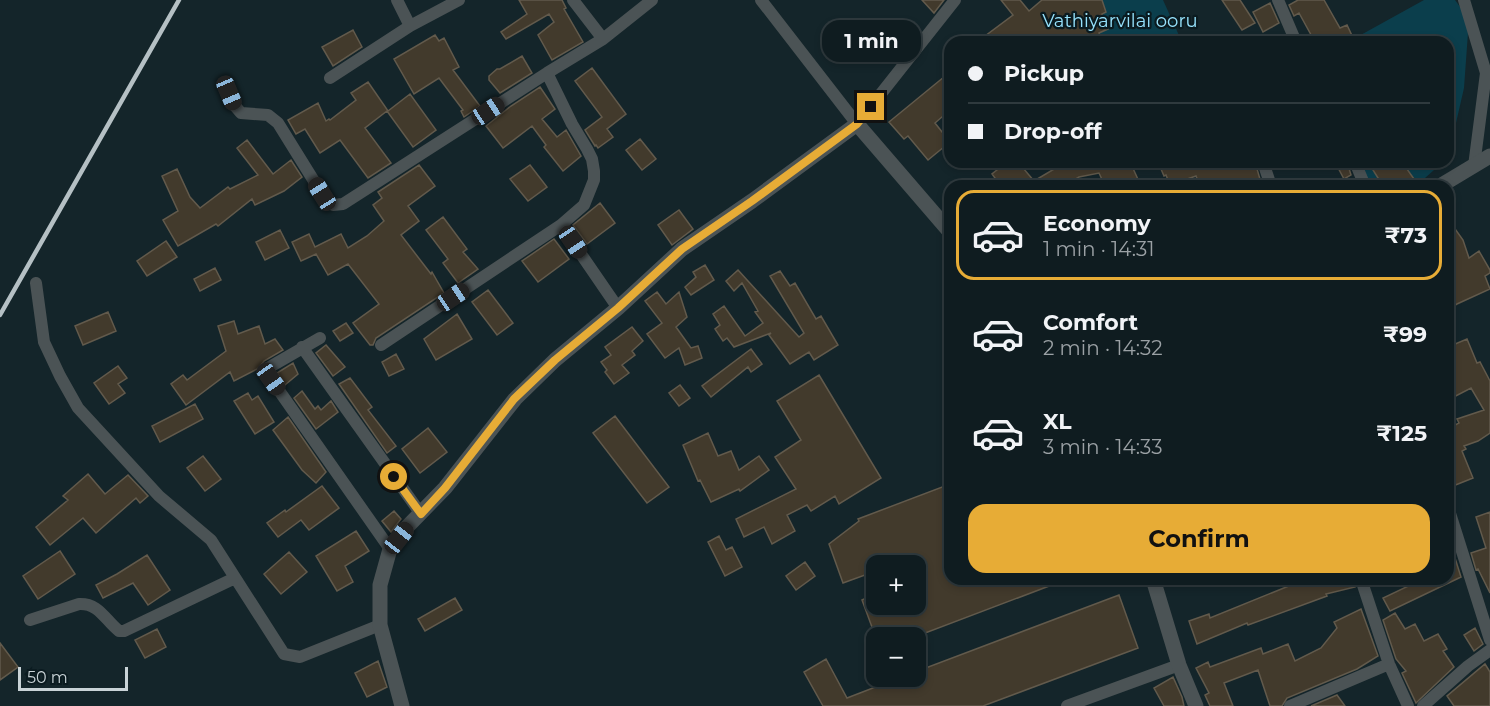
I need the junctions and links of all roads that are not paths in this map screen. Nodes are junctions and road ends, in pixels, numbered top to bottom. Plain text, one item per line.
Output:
1 (397, 0) edge
2 (459, 0) edge
3 (573, 0) edge
4 (652, 0) edge
5 (761, 0) edge
6 (955, 0) edge
7 (1278, 0) edge
8 (1464, 0) edge
9 (410, 26) junction
10 (1293, 36) edge
11 (603, 39) junction
12 (547, 73) junction
13 (330, 78) dead end
14 (229, 93) dead end
15 (857, 124) junction
16 (1490, 156) edge
17 (1474, 166) junction
18 (1450, 180) edge
19 (561, 225) junction
20 (944, 225) edge
21 (36, 283) dead end
22 (618, 308) junction
23 (321, 338) dead end
24 (381, 345) dead end
25 (302, 347) junction
26 (421, 514) junction
27 (1454, 526) edge
28 (390, 549) junction
29 (235, 578) junction
30 (1155, 585) edge
31 (1362, 585) edge
32 (30, 620) dead end
33 (380, 625) junction
34 (1490, 640) edge
35 (1490, 650) edge
36 (1389, 664) junction
37 (1179, 665) junction
38 (402, 706) edge
39 (1066, 706) edge
40 (1196, 706) edge
41 (1290, 706) edge
42 (1408, 706) edge
43 (1423, 706) edge

1 - 9 street
2 - 9 street
3 - 11 street
4 - 11 street
5 - 15 street
6 - 15 street
7 - 10 street
8 - 17 street
9 - 13 street
11 - 12 street
12 - 14 street
12 - 19 street
15 - 20 street
15 - 22 street
16 - 17 street
17 - 18 street
19 - 22 street
19 - 24 street
21 - 29 street
22 - 26 street
23 - 25 street
25 - 26 street
25 - 28 street
26 - 28 street
27 - 34 street
28 - 33 street
29 - 32 street
29 - 33 street
30 - 37 street
31 - 36 street
33 - 38 street
35 - 43 street
36 - 41 street
36 - 42 street
37 - 39 street
37 - 40 street

